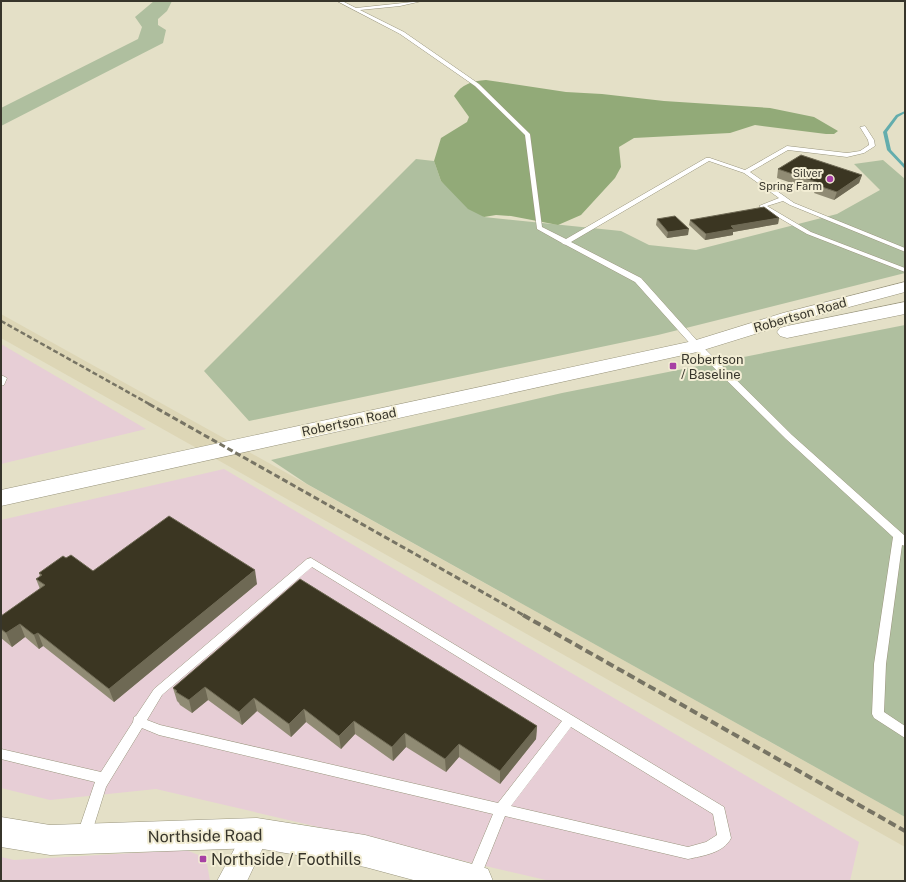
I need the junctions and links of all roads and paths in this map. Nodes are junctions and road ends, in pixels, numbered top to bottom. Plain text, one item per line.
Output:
1 (339, 1) edge
2 (420, 1) edge
3 (355, 9) junction
4 (863, 127) dead end
5 (746, 172) junction
6 (784, 198) junction
7 (566, 243) junction
8 (905, 250) edge
9 (905, 270) edge
10 (905, 288) edge
11 (901, 309) edge
12 (697, 346) junction
13 (1, 377) edge
14 (1, 383) edge
15 (1, 498) edge
16 (901, 539) edge
17 (570, 720) junction
18 (138, 721) junction
19 (905, 733) edge
20 (1, 754) edge
21 (104, 778) junction
22 (500, 809) junction
23 (1, 832) edge
24 (257, 833) junction
25 (83, 838) junction
26 (474, 880) edge
27 (231, 881) edge

1 - 3 lane
2 - 3 lane
3 - 7 lane
4 - 5 lane
5 - 6 lane
5 - 7 lane
6 - 8 lane
6 - 9 lane
7 - 12 lane
10 - 12 main road, Robertson Road
11 - 12 main road, Robertson Road
12 - 15 main road, Robertson Road
12 - 16 lane
13 - 14 lane
16 - 19 lane
17 - 18 lane
17 - 22 lane
17 - 22 lane
18 - 21 lane
18 - 22 lane
20 - 21 lane
21 - 25 lane
22 - 26 lane
23 - 25 main road, Northside Road
24 - 25 main road, Northside Road
24 - 26 main road, Northside Road
24 - 27 street

